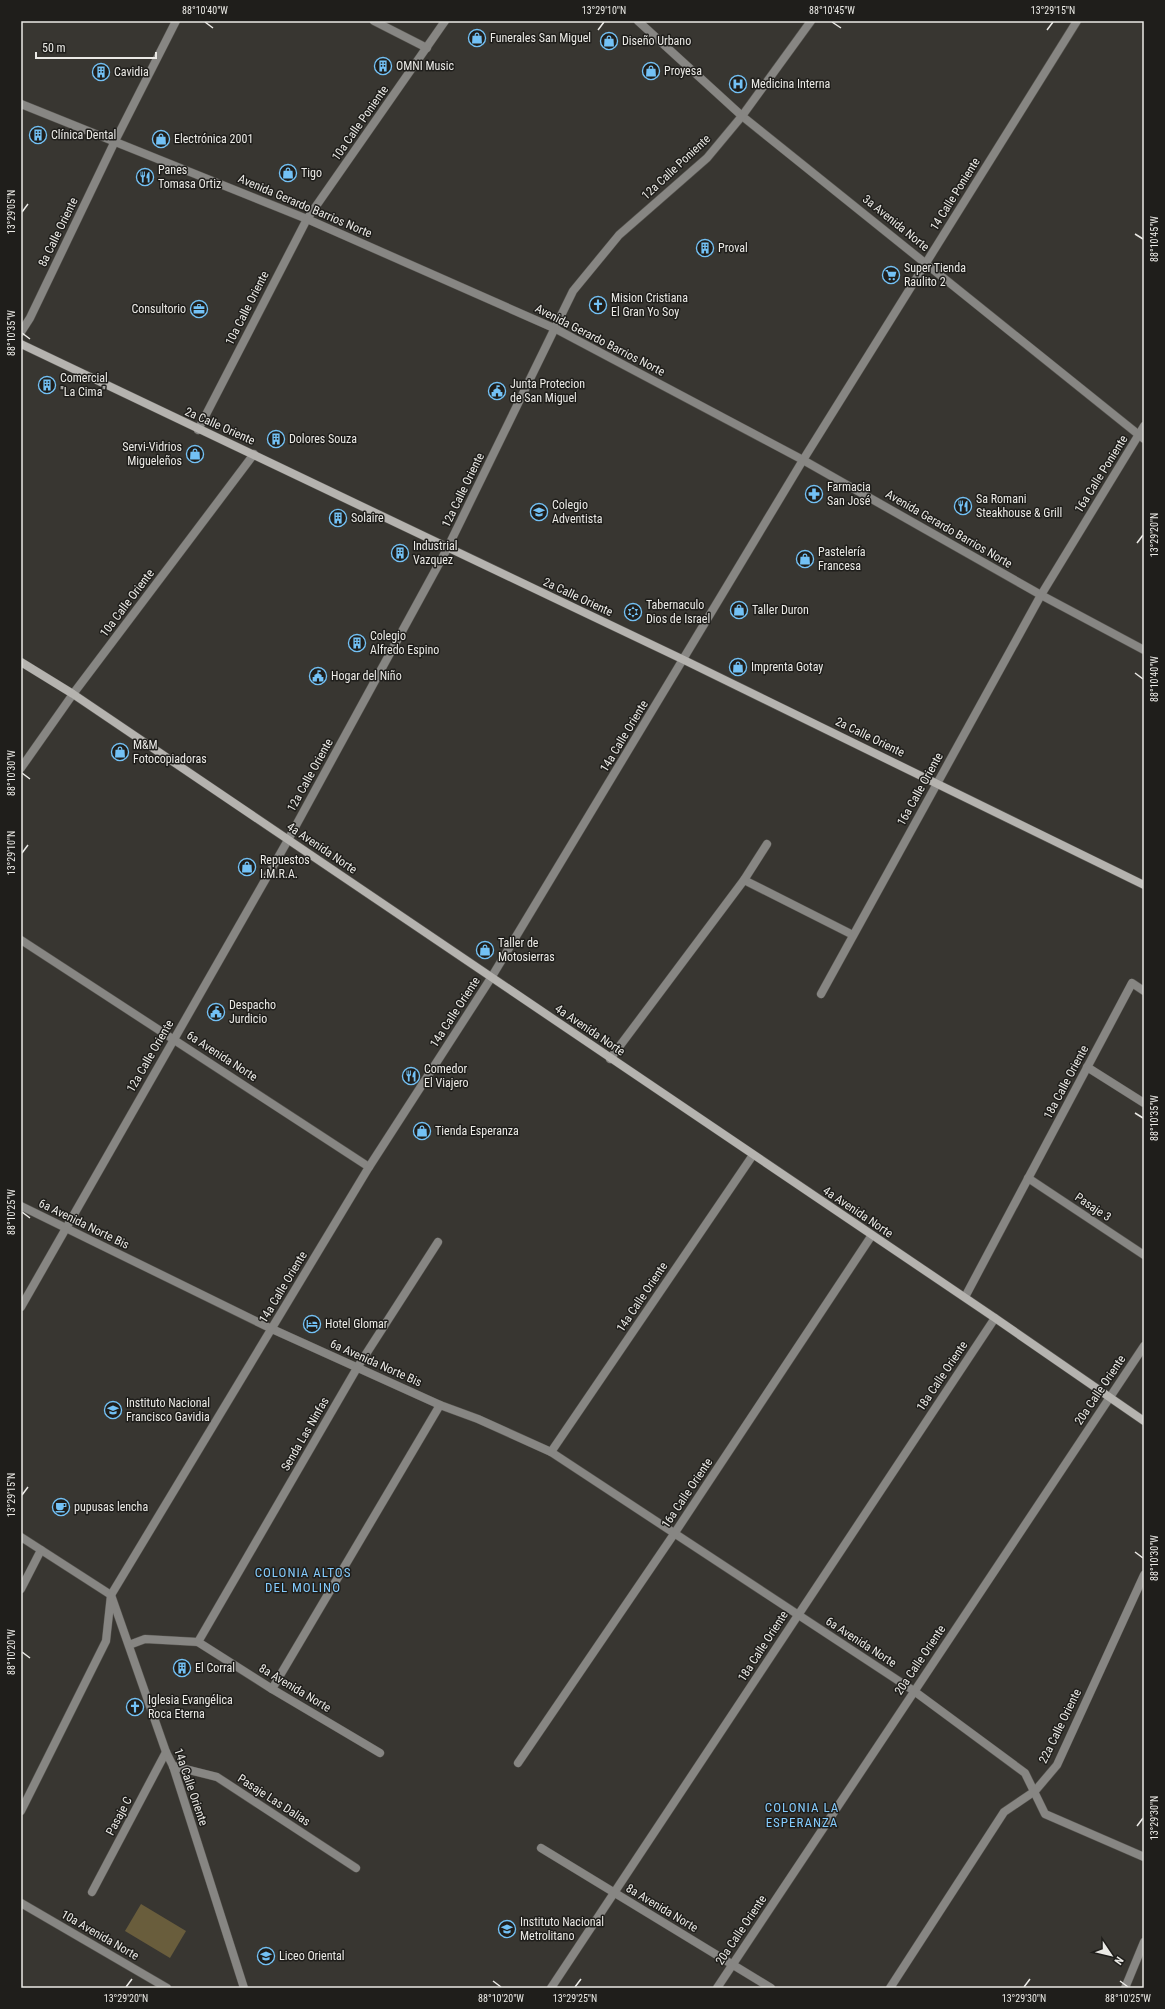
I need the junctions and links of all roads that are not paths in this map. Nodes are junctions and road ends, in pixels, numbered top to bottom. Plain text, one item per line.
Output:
1 (176, 21) edge
2 (374, 21) edge
3 (445, 21) edge
4 (638, 21) edge
5 (811, 21) edge
6 (1077, 21) edge
7 (427, 48) junction
8 (21, 104) edge
9 (742, 116) junction
10 (115, 141) junction
11 (307, 219) junction
12 (926, 262) junction
13 (556, 329) junction
14 (21, 332) edge
15 (21, 344) edge
16 (1144, 426) edge
17 (198, 430) junction
18 (1141, 437) edge
19 (254, 454) junction
20 (803, 460) junction
21 (447, 549) junction
22 (1041, 595) junction
23 (1144, 650) edge
24 (684, 660) junction
25 (21, 662) edge
26 (73, 694) junction
27 (21, 768) edge
28 (938, 783) junction
29 (288, 840) junction
30 (767, 844) dead end
31 (744, 880) junction
32 (1144, 884) edge
33 (853, 935) junction
34 (21, 940) edge
35 (491, 978) junction
36 (1144, 991) edge
37 (821, 994) dead end
38 (174, 1039) junction
39 (613, 1061) junction
40 (1087, 1067) junction
41 (1144, 1103) edge
42 (753, 1155) junction
43 (369, 1167) junction
44 (1028, 1178) junction
45 (21, 1206) edge
46 (66, 1228) junction
47 (872, 1235) junction
48 (438, 1242) dead end
49 (1144, 1255) edge
50 (965, 1297) junction
51 (21, 1307) edge
52 (995, 1318) junction
53 (272, 1329) junction
54 (1144, 1346) edge
55 (357, 1368) junction
56 (1109, 1397) junction
57 (440, 1405) junction
58 (1144, 1421) edge
59 (551, 1452) junction
60 (674, 1534) junction
61 (21, 1538) edge
62 (40, 1550) junction
63 (1144, 1575) edge
64 (21, 1589) edge
65 (111, 1595) junction
66 (798, 1615) junction
67 (198, 1642) junction
68 (129, 1645) junction
69 (272, 1689) junction
70 (914, 1691) junction
71 (166, 1752) junction
72 (380, 1753) dead end
73 (518, 1763) dead end
74 (174, 1766) junction
75 (1035, 1791) junction
76 (21, 1811) edge
77 (541, 1848) dead end
78 (1144, 1857) edge
79 (356, 1868) dead end
80 (92, 1892) dead end
81 (614, 1892) junction
82 (21, 1903) edge
83 (1144, 1942) edge
84 (733, 1965) junction
85 (166, 1988) edge
86 (244, 1988) edge
87 (551, 1988) edge
88 (717, 1988) edge
89 (771, 1988) edge
90 (890, 1988) edge
91 (1125, 1988) edge

1 - 10 street, 8a Calle Oriente
2 - 7 street
3 - 7 street, 10a Calle Poniente
4 - 9 street, 3a Avenida Norte
5 - 9 street, 12a Calle Poniente
6 - 12 street, 14 Calle Poniente
7 - 11 street, 10a Calle Poniente
8 - 10 street, Avenida Gerardo Barrios Norte
9 - 12 street, 3a Avenida Norte
9 - 13 street, 12a Calle Poniente
10 - 11 street, Avenida Gerardo Barrios Norte
10 - 14 street, 8a Calle Oriente
11 - 13 street, Avenida Gerardo Barrios Norte
11 - 17 street, 10a Calle Oriente
12 - 18 street, 3a Avenida Norte
12 - 20 street, 14 Calle Poniente
13 - 20 street, Avenida Gerardo Barrios Norte
13 - 21 street, 12a Calle Oriente
15 - 17 main road, 2a Calle Oriente
16 - 18 street, 16a Calle Poniente
17 - 19 main road, 2a Calle Oriente
18 - 22 street, 16a Calle Poniente
19 - 21 main road, 2a Calle Oriente
19 - 26 street, 10a Calle Oriente
20 - 22 street, Avenida Gerardo Barrios Norte
20 - 24 street, 14a Calle Oriente
21 - 24 main road, 2a Calle Oriente
21 - 29 street, 12a Calle Oriente
22 - 23 street, Avenida Gerardo Barrios Norte
22 - 28 street, 16a Calle Oriente
24 - 28 main road, 2a Calle Oriente
24 - 35 street, 14a Calle Oriente
25 - 26 main road, 4a Avenida Norte
26 - 27 street, 10a Calle Oriente
26 - 29 main road, 4a Avenida Norte
28 - 32 main road, 2a Calle Oriente
28 - 33 street, 16a Calle Oriente
29 - 35 main road, 4a Avenida Norte
29 - 38 street, 12a Calle Oriente
30 - 31 street
31 - 33 street
31 - 39 street
33 - 37 street, 16a Calle Oriente
34 - 38 street, 6a Avenida Norte
35 - 39 main road, 4a Avenida Norte
35 - 43 street, 14a Calle Oriente
36 - 40 street, 18a Calle Oriente
38 - 43 street, 6a Avenida Norte
38 - 46 street, 12a Calle Oriente
39 - 42 main road, 4a Avenida Norte
40 - 41 street
40 - 44 street, 18a Calle Oriente
42 - 47 main road, 4a Avenida Norte
42 - 59 street, 14a Calle Oriente
43 - 53 street, 14a Calle Oriente
44 - 49 street, Pasaje 3
44 - 50 street, 18a Calle Oriente
45 - 46 street, 6a Avenida Norte Bis
46 - 51 street, 12a Calle Oriente
46 - 53 street, 6a Avenida Norte Bis
47 - 50 main road, 4a Avenida Norte
47 - 60 street, 16a Calle Oriente
48 - 55 street, Senda Las Ninfas
50 - 52 main road, 4a Avenida Norte
52 - 56 main road, 4a Avenida Norte
52 - 66 street, 18a Calle Oriente
53 - 55 street, 6a Avenida Norte Bis
53 - 65 street, 14a Calle Oriente
54 - 56 street, 20a Calle Oriente
55 - 57 street, 6a Avenida Norte Bis
55 - 67 street, Senda Las Ninfas
56 - 58 main road, 4a Avenida Norte
56 - 70 street, 20a Calle Oriente
57 - 59 street, 6a Avenida Norte Bis
57 - 69 street
59 - 60 street, 6a Avenida Norte
60 - 66 street, 6a Avenida Norte
60 - 73 street, 16a Calle Oriente
61 - 62 street
62 - 64 street
62 - 65 street
63 - 75 street, 22a Calle Oriente
65 - 68 street, 14a Calle Oriente
65 - 76 street, 14a Calle Oriente
66 - 70 street, 6a Avenida Norte
66 - 81 street, 18a Calle Oriente
67 - 68 street
67 - 69 street, 8a Avenida Norte
68 - 71 street, 14a Calle Oriente
69 - 72 street, 8a Avenida Norte
70 - 75 street, 6a Avenida Norte
70 - 84 street, 20a Calle Oriente
71 - 74 street, 14a Calle Oriente
71 - 80 street, Pasaje C
74 - 79 street, Pasaje Las Dalias
74 - 86 street, 14a Calle Oriente
75 - 78 street, 6a Avenida Norte
75 - 90 street, 22a Calle Oriente
77 - 81 street, 8a Avenida Norte
81 - 84 street, 8a Avenida Norte
81 - 87 street, 18a Calle Oriente
82 - 85 street, 10a Avenida Norte
83 - 91 street
84 - 88 street, 20a Calle Oriente
84 - 89 street, 8a Avenida Norte

